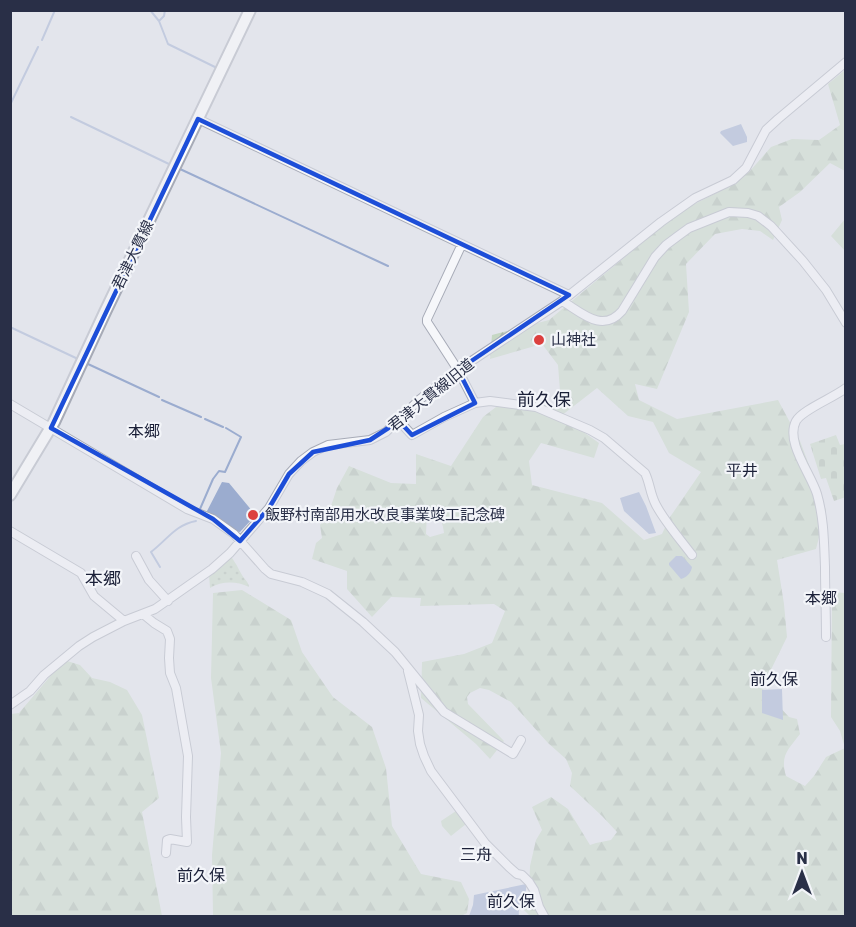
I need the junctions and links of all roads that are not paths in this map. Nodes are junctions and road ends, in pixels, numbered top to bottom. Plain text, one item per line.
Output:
1 (250, 10) edge
2 (846, 62) edge
3 (198, 119) junction
4 (462, 244) junction
5 (569, 295) junction
6 (562, 301) junction
7 (846, 323) edge
8 (458, 370) junction
9 (846, 388) edge
10 (476, 403) junction
11 (10, 404) edge
12 (399, 421) junction
13 (51, 428) junction
14 (10, 495) edge
15 (10, 531) edge
16 (240, 541) junction
17 (692, 555) dead end
18 (136, 556) dead end
19 (168, 601) junction
20 (143, 615) junction
21 (124, 621) junction
22 (826, 637) dead end
23 (408, 669) junction
24 (10, 705) edge
25 (521, 740) dead end
26 (166, 853) dead end
27 (544, 916) edge

1 - 3 main road, 君津大貫線
2 - 5 street, 君津大貫線旧道
3 - 4 street
3 - 13 main road, 君津大貫線
4 - 5 street
4 - 8 street
5 - 6 street, 君津大貫線旧道
6 - 7 street
6 - 8 street, 君津大貫線旧道
8 - 10 street
8 - 12 street, 君津大貫線旧道
9 - 22 street
10 - 12 street
10 - 17 street
11 - 13 street
12 - 16 street, 君津大貫線旧道
13 - 14 main road, 君津大貫線
13 - 16 street
15 - 21 street
16 - 19 street, 君津大貫線旧道
16 - 23 street
18 - 19 street
19 - 20 street, 君津大貫線旧道
20 - 21 street, 君津大貫線旧道
20 - 26 street
21 - 24 street, 君津大貫線旧道
23 - 25 street
23 - 27 street

